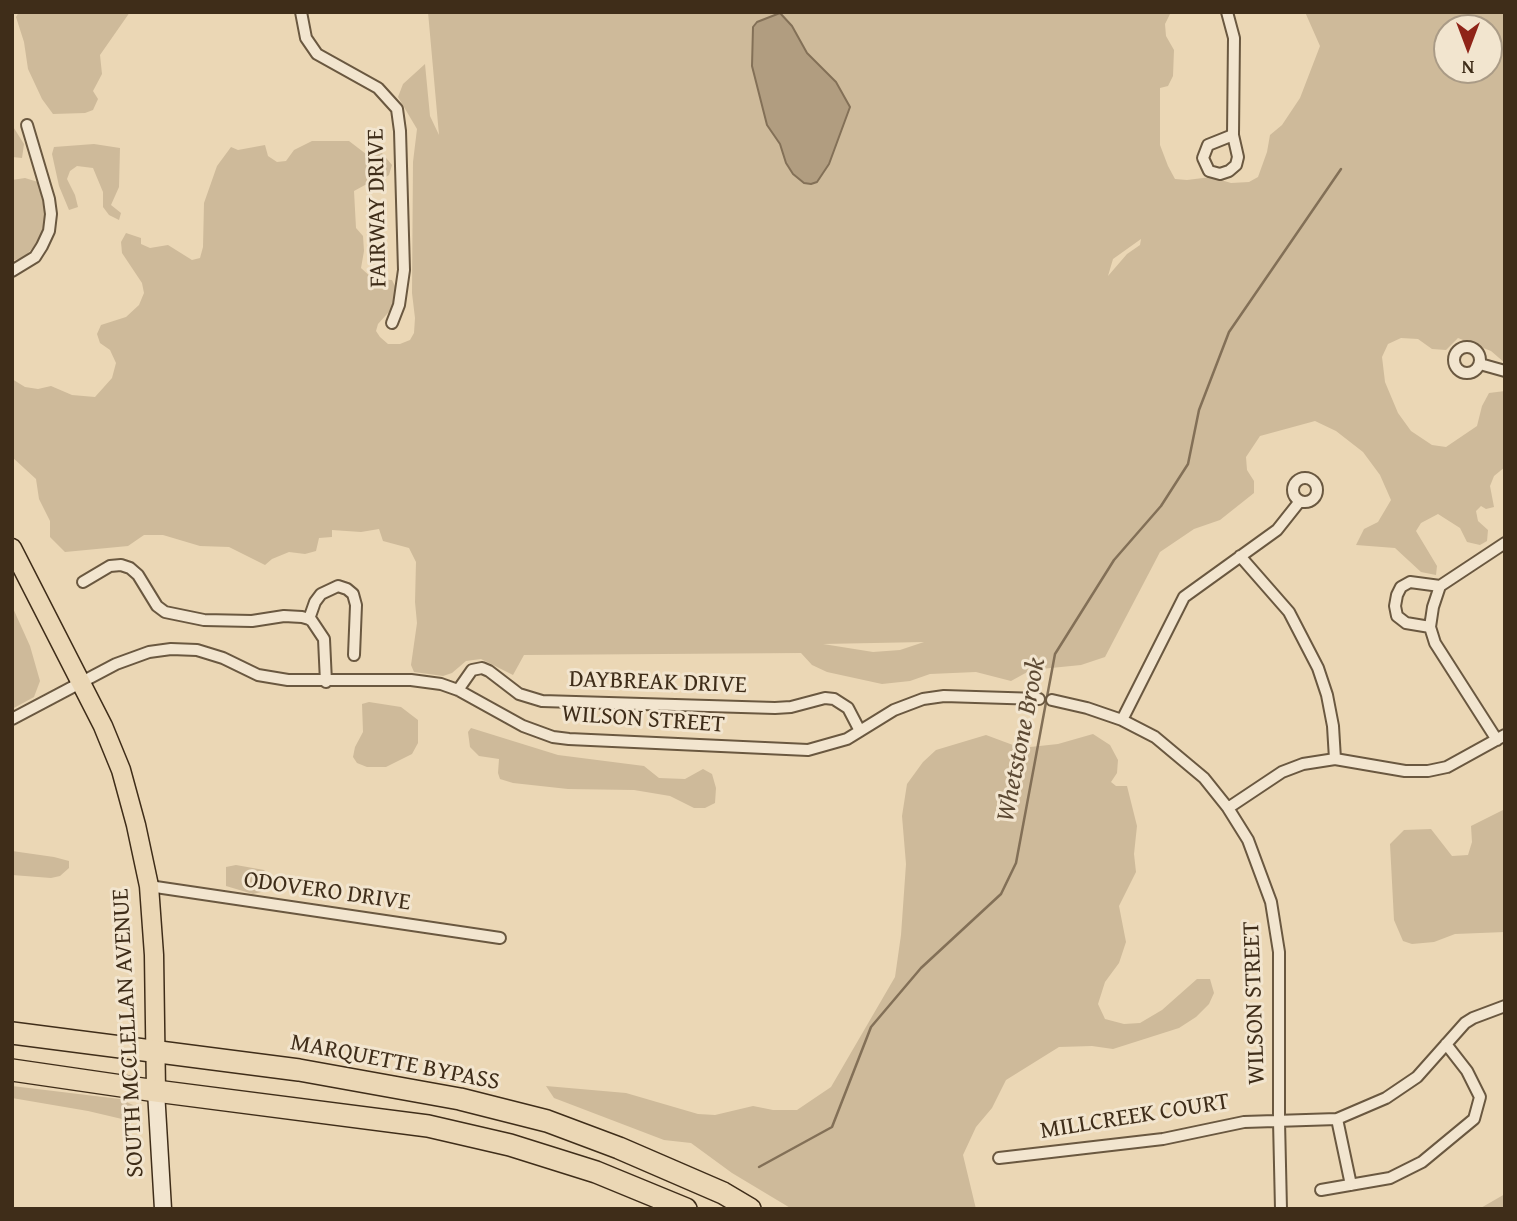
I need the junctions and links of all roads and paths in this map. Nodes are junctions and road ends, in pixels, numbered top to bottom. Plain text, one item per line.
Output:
1 (301, 12) edge
2 (1227, 12) edge
3 (27, 125) dead end
4 (1233, 135) dead end
5 (12, 271) edge
6 (391, 323) dead end
7 (1480, 365) dead end
8 (1505, 371) edge
9 (1300, 501) dead end
10 (1505, 542) edge
11 (12, 548) edge
12 (1240, 556) junction
13 (83, 582) dead end
14 (1440, 586) junction
15 (309, 619) junction
16 (1430, 627) junction
17 (354, 655) dead end
18 (83, 682) junction
19 (326, 682) junction
20 (458, 690) junction
21 (1039, 699) dead end
22 (1052, 700) dead end
23 (12, 719) edge
24 (1122, 720) junction
25 (860, 731) junction
26 (1501, 738) edge
27 (1335, 759) junction
28 (1228, 808) junction
29 (149, 886) junction
30 (500, 938) dead end
31 (1505, 1006) edge
32 (12, 1033) edge
33 (1446, 1044) junction
34 (155, 1052) junction
35 (12, 1070) edge
36 (387, 1086) junction
37 (156, 1091) junction
38 (356, 1117) junction
39 (1337, 1119) junction
40 (1279, 1121) junction
41 (999, 1158) dead end
42 (1351, 1185) junction
43 (1321, 1190) dead end
44 (163, 1209) edge
45 (686, 1209) edge
46 (750, 1209) edge
47 (1282, 1209) edge

1 - 6 street, FAIRWAY DRIVE
2 - 4 street
3 - 5 street
7 - 8 street
9 - 12 street
10 - 14 street
11 - 18 main road, SOUTH MCCLELLAN AVENUE
12 - 24 street
12 - 27 street
13 - 15 street
14 - 16 street
14 - 16 street
15 - 17 street
15 - 19 street
16 - 26 street
18 - 19 street, WILSON STREET
18 - 23 street, WILSON STREET
18 - 29 main road, SOUTH MCCLELLAN AVENUE
19 - 20 street, WILSON STREET
20 - 25 street, WILSON STREET
20 - 25 street, DAYBREAK DRIVE
21 - 25 street, WILSON STREET
22 - 24 street, WILSON STREET
24 - 28 street, WILSON STREET
26 - 27 street
27 - 28 street
28 - 40 street, WILSON STREET
29 - 30 street, ODOVERO DRIVE
29 - 34 main road, SOUTH MCCLELLAN AVENUE
31 - 33 street
32 - 34 highway, MARQUETTE BYPASS
33 - 39 street
33 - 42 street
34 - 36 highway, MARQUETTE BYPASS
34 - 37 main road, SOUTH MCCLELLAN AVENUE
35 - 37 highway
36 - 38 highway
36 - 46 highway, MARQUETTE BYPASS
37 - 38 highway
37 - 44 main road, SOUTH MCCLELLAN AVENUE
38 - 45 highway
39 - 40 street, MILLCREEK COURT
39 - 42 street
40 - 41 street, MILLCREEK COURT
40 - 47 street, WILSON STREET
42 - 43 street

